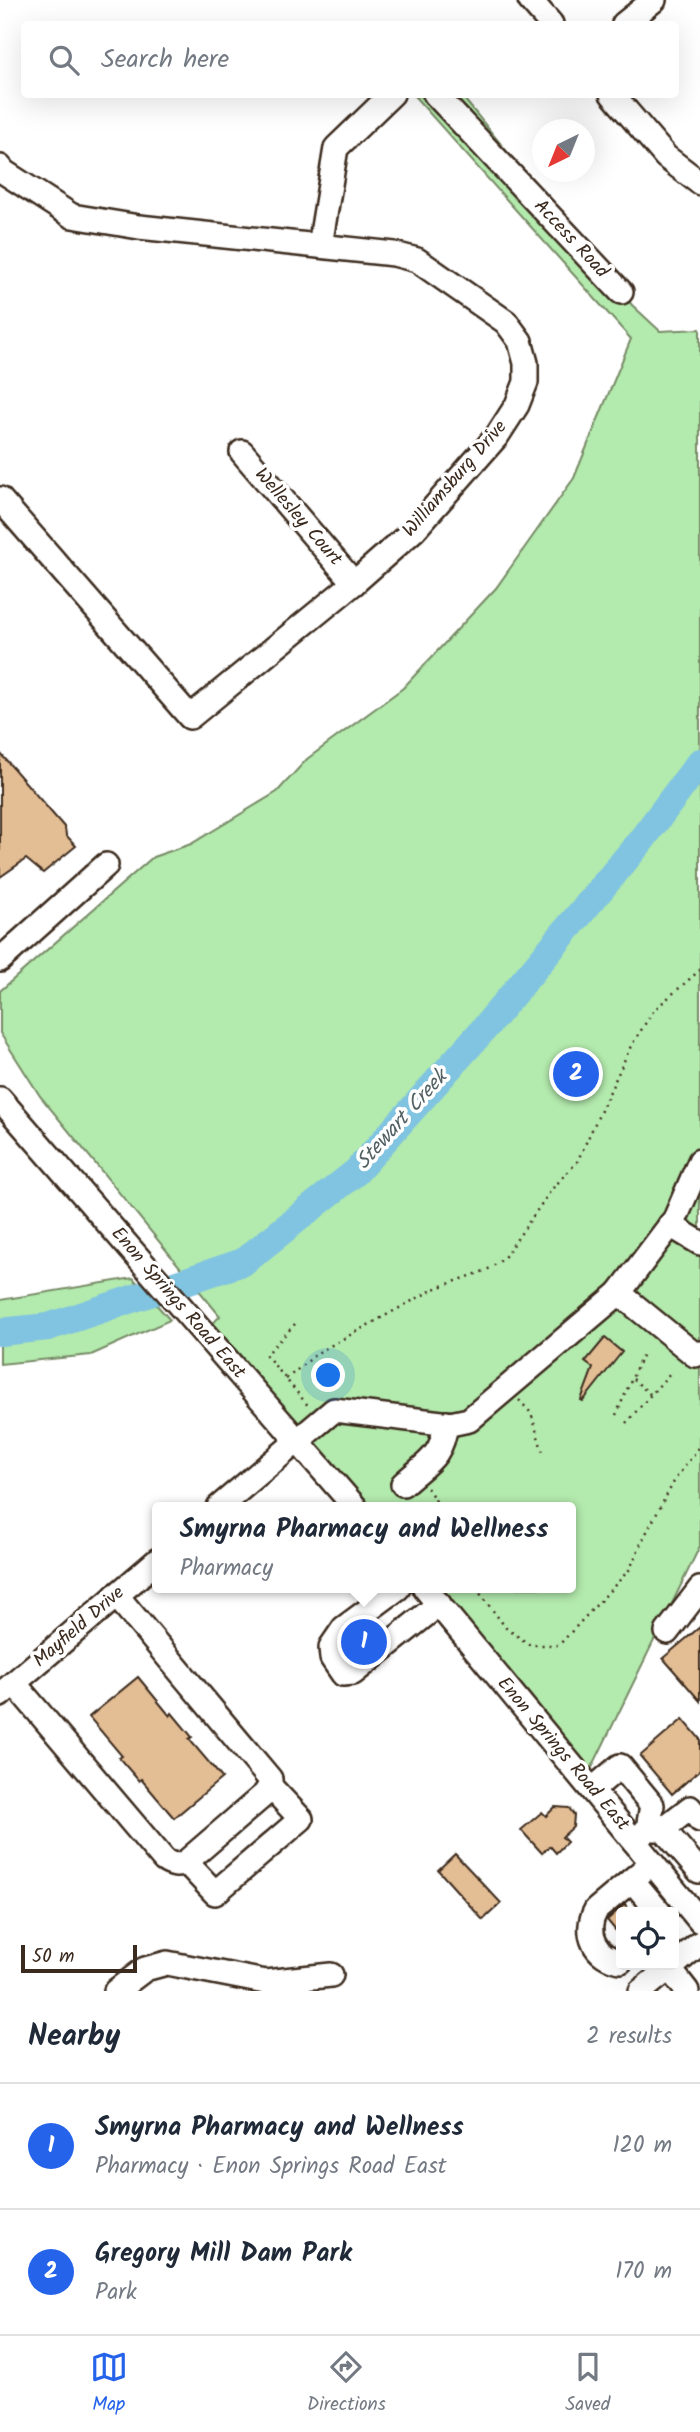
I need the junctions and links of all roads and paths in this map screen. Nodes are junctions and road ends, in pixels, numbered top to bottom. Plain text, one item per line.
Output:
1 (530, 0) edge
2 (654, 0) edge
3 (548, 21) edge
4 (628, 21) edge
5 (388, 98) edge
6 (439, 98) edge
7 (614, 98) edge
8 (0, 167) edge
9 (700, 183) edge
10 (320, 246) junction
11 (621, 292) dead end
12 (242, 452) dead end
13 (0, 499) edge
14 (355, 583) junction
15 (106, 865) dead end
16 (0, 960) edge
17 (700, 970) edge
18 (0, 1099) edge
19 (700, 1161) edge
20 (670, 1225) junction
21 (700, 1244) edge
22 (619, 1293) junction
23 (295, 1324) dead end
24 (644, 1351) dead end
25 (700, 1353) edge
26 (671, 1372) dead end
27 (286, 1379) junction
28 (632, 1379) junction
29 (507, 1388) junction
30 (651, 1395) junction
31 (616, 1415) dead end
32 (321, 1421) junction
33 (446, 1423) junction
34 (626, 1423) dead end
35 (297, 1440) junction
36 (700, 1446) edge
37 (543, 1453) dead end
38 (403, 1484) dead end
39 (427, 1488) dead end
40 (225, 1502) edge
41 (351, 1502) edge
42 (437, 1502) edge
43 (152, 1565) edge
44 (700, 1589) edge
45 (391, 1593) edge
46 (480, 1593) edge
47 (116, 1595) junction
48 (432, 1596) edge
49 (667, 1632) dead end
50 (7, 1689) edge
51 (270, 1786) junction
52 (592, 1790) junction
53 (700, 1820) edge
54 (648, 1833) junction
55 (186, 1861) junction
56 (652, 1863) junction
57 (699, 1870) edge
58 (632, 1880) junction
59 (655, 1907) edge
60 (685, 1910) edge
61 (700, 1943) edge
62 (616, 1959) edge
63 (679, 1960) edge
64 (667, 1970) edge
65 (674, 1970) edge
66 (331, 1975) dead end
67 (116, 1991) edge
68 (642, 1991) edge
69 (687, 1991) edge

1 - 3 street
2 - 4 street
5 - 10 street
6 - 11 street, Access Road
7 - 9 street
8 - 10 street, Williamsburg Drive
10 - 14 street, Williamsburg Drive
12 - 14 street, Wellesley Court
13 - 14 street, Williamsburg Drive
15 - 16 street
17 - 27 path
18 - 35 street, Enon Springs Road East
19 - 20 street
20 - 21 street
20 - 22 street
22 - 25 street
22 - 29 street
23 - 27 path
24 - 28 path
26 - 30 path
27 - 32 path
28 - 30 path
28 - 31 path
29 - 33 street
29 - 37 path
30 - 34 path
32 - 33 street
32 - 35 street
33 - 38 street
35 - 40 street
35 - 41 street, Enon Springs Road East
36 - 46 path
39 - 42 path
43 - 47 street, Mayfield Drive
44 - 49 street
45 - 48 street
47 - 50 street, Mayfield Drive
47 - 51 street
48 - 52 street, Enon Springs Road East
50 - 55 street
51 - 55 street
51 - 55 street
52 - 54 street, Enon Springs Road East
52 - 54 street
53 - 54 street
54 - 56 street, Enon Springs Road East
54 - 57 street
56 - 58 street
56 - 60 street, Enon Springs Road East
57 - 60 street
58 - 59 street
58 - 62 street
61 - 63 street
64 - 68 street
65 - 69 street
66 - 67 street

